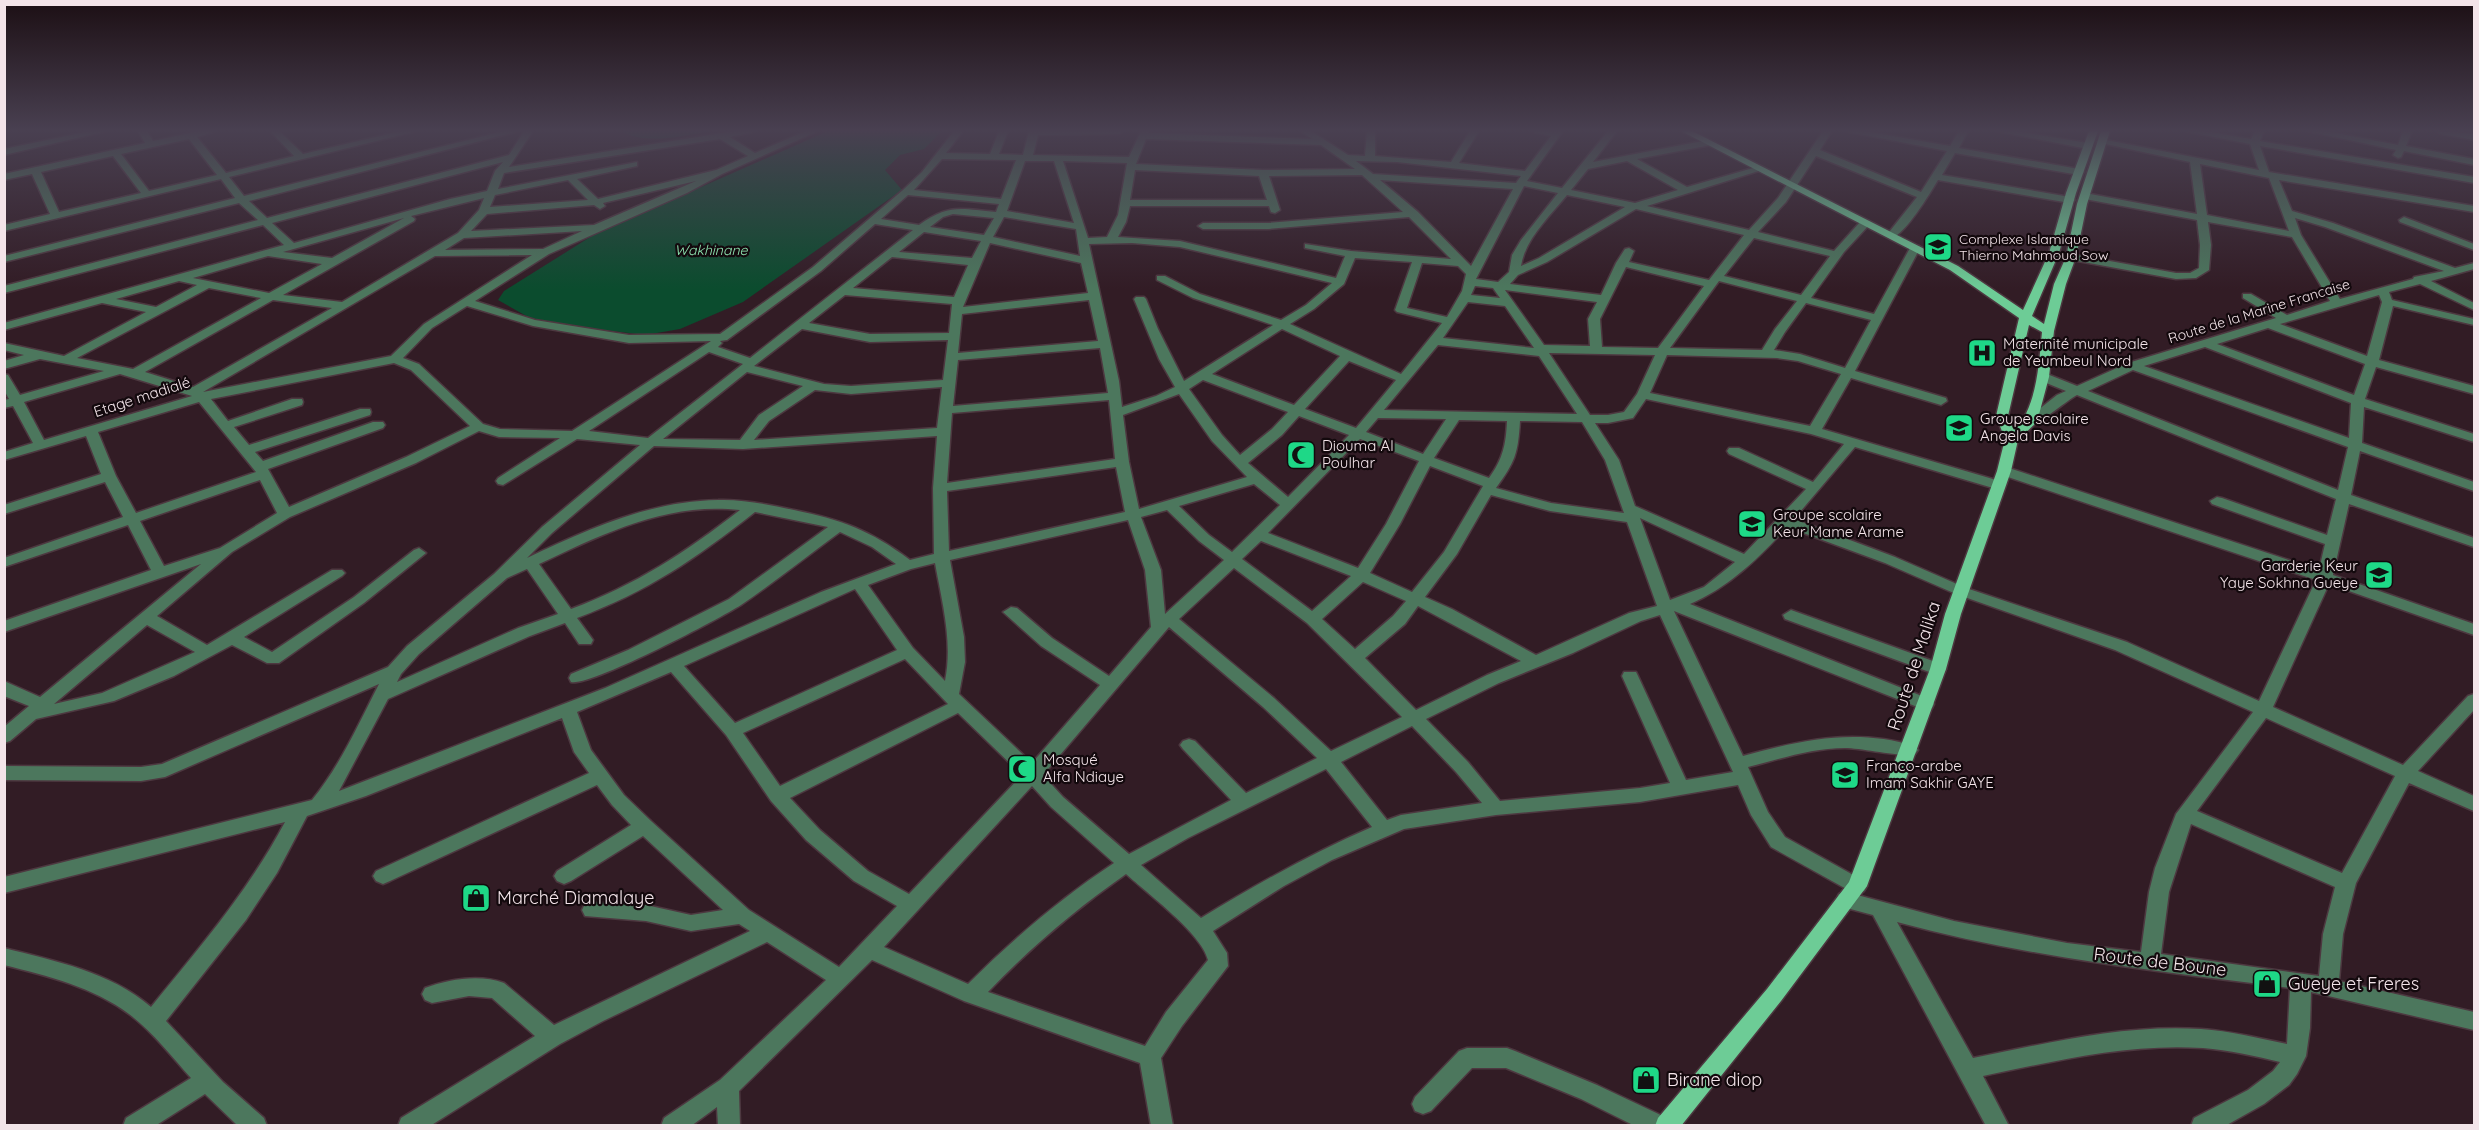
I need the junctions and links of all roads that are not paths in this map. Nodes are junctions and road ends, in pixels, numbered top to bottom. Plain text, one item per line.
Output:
1 (42, 184) edge
2 (139, 184) edge
3 (195, 184) edge
4 (229, 184) edge
5 (306, 184) edge
6 (411, 184) edge
7 (495, 184) edge
8 (536, 184) edge
9 (577, 184) edge
10 (671, 184) edge
11 (697, 184) edge
12 (914, 184) edge
13 (1013, 184) edge
14 (1067, 184) edge
15 (1129, 184) edge
16 (1266, 184) edge
17 (1378, 184) edge
18 (1521, 184) edge
19 (1534, 184) edge
20 (1573, 184) edge
21 (1674, 184) edge
22 (1707, 184) edge
23 (1893, 184) edge
24 (1932, 184) edge
25 (1976, 184) edge
26 (2075, 184) edge
27 (2089, 184) edge
28 (2195, 184) edge
29 (2273, 184) edge
30 (2322, 184) edge
31 (1791, 185) joint
32 (1685, 190) junction
33 (1567, 191) junction
34 (906, 192) junction
35 (490, 193) junction
36 (147, 195) junction
37 (1923, 196) junction
38 (2085, 196) junction
39 (242, 200) junction
40 (2070, 200) junction
41 (597, 202) junction
42 (1126, 203) junction
43 (1271, 203) junction
44 (1635, 206) junction
45 (432, 207) junction
46 (2475, 209) edge
47 (1002, 210) junction
48 (484, 211) junction
49 (2287, 213) junction
50 (1414, 214) junction
51 (56, 216) junction
52 (2201, 218) junction
53 (613, 220) junction
54 (2404, 220) dead end
55 (872, 221) junction
56 (266, 222) junction
57 (1865, 223) junction
58 (1283, 225) junction
59 (1203, 226) dead end
60 (598, 227) junction
61 (1082, 227) junction
62 (4, 228) edge
63 (919, 230) junction
64 (1753, 234) junction
65 (2296, 234) junction
66 (462, 235) junction
67 (1891, 236) junction
68 (987, 239) junction
69 (1084, 241) junction
70 (1110, 241) junction
71 (291, 246) junction
72 (1309, 246) dead end
73 (2475, 247) edge
74 (1915, 248) junction
75 (1629, 251) dead end
76 (545, 252) junction
77 (265, 253) junction
78 (435, 253) junction
79 (890, 254) junction
80 (1352, 254) junction
81 (1835, 254) junction
82 (2071, 257) junction
83 (4, 259) edge
84 (1418, 260) junction
85 (1086, 261) junction
86 (334, 262) junction
87 (975, 262) junction
88 (1462, 263) junction
89 (1621, 263) junction
90 (2475, 266) edge
91 (2454, 271) junction
92 (1514, 273) junction
93 (176, 278) junction
94 (1161, 278) dead end
95 (1471, 278) junction
96 (2418, 279) junction
97 (1713, 281) junction
98 (1340, 282) junction
99 (206, 285) junction
100 (1499, 286) junction
101 (4, 290) edge
102 (2382, 290) junction
103 (843, 291) junction
104 (1095, 296) junction
105 (2247, 296) dead end
106 (272, 297) junction
107 (1464, 298) junction
108 (101, 299) junction
109 (1140, 299) dead end
110 (1603, 299) junction
111 (1803, 300) junction
112 (466, 302) junction
113 (2388, 302) junction
114 (1510, 303) junction
115 (2337, 303) junction
116 (344, 306) junction
117 (958, 306) junction
118 (2475, 307) edge
119 (157, 311) junction
120 (1876, 318) junction
121 (2285, 318) junction
122 (2025, 319) junction
123 (1449, 321) junction
124 (2475, 322) edge
125 (2268, 324) junction
126 (1281, 325) junction
127 (799, 326) junction
128 (4, 327) edge
129 (2048, 331) junction
130 (954, 336) junction
131 (723, 337) junction
132 (1435, 341) junction
133 (2205, 343) junction
134 (1104, 344) junction
135 (4, 346) edge
136 (708, 348) junction
137 (1596, 349) junction
138 (1663, 350) junction
139 (1541, 351) junction
140 (1767, 353) junction
141 (39, 355) junction
142 (1348, 355) junction
143 (952, 357) junction
144 (395, 359) junction
145 (65, 360) junction
146 (2372, 362) junction
147 (4, 365) edge
148 (749, 365) junction
149 (2132, 366) junction
150 (119, 370) junction
151 (135, 373) junction
152 (1848, 373) junction
153 (1202, 375) junction
154 (2043, 377) junction
155 (4, 378) edge
156 (1403, 379) junction
157 (950, 383) junction
158 (812, 386) junction
159 (1180, 389) junction
160 (2475, 390) edge
161 (2076, 392) junction
162 (198, 394) junction
163 (1643, 395) junction
164 (1114, 396) junction
165 (1941, 401) dead end
166 (2358, 401) junction
167 (10, 402) edge
168 (297, 402) dead end
169 (947, 410) junction
170 (365, 412) dead end
171 (1296, 412) junction
172 (1115, 414) junction
173 (1374, 414) junction
174 (1454, 417) junction
175 (1514, 417) junction
176 (1587, 419) junction
177 (2030, 422) junction
178 (378, 425) dead end
179 (225, 426) junction
180 (478, 427) junction
181 (91, 431) junction
182 (1814, 431) junction
183 (944, 432) junction
184 (576, 434) junction
185 (1357, 435) junction
186 (2475, 438) edge
187 (2012, 439) junction
188 (651, 442) junction
189 (1852, 442) junction
190 (742, 445) junction
191 (41, 446) junction
192 (2355, 446) junction
193 (245, 451) junction
194 (1734, 451) dead end
195 (4, 456) edge
196 (1427, 458) junction
197 (1122, 462) junction
198 (1239, 463) junction
199 (261, 470) junction
200 (109, 476) junction
201 (2001, 478) junction
202 (1255, 479) junction
203 (503, 481) dead end
204 (1489, 487) junction
205 (2475, 487) edge
206 (940, 488) junction
207 (1815, 488) junction
208 (2343, 497) junction
209 (2217, 501) dead end
210 (1169, 504) junction
211 (1287, 504) junction
212 (753, 507) junction
213 (4, 510) edge
214 (1630, 513) junction
215 (285, 514) junction
216 (1133, 515) junction
217 (132, 518) junction
218 (1785, 521) junction
219 (840, 525) junction
220 (1257, 534) junction
221 (2333, 542) junction
222 (2475, 543) edge
223 (227, 549) junction
224 (419, 553) dead end
225 (942, 558) junction
226 (1232, 561) junction
227 (1746, 561) junction
228 (530, 562) junction
229 (4, 563) edge
230 (907, 565) junction
231 (159, 572) junction
232 (337, 573) dead end
233 (1361, 575) junction
234 (499, 577) junction
235 (2325, 577) junction
236 (858, 582) junction
237 (1960, 591) junction
238 (1416, 600) junction
239 (1671, 606) junction
240 (1011, 612) dead end
241 (568, 614) junction
242 (1791, 615) dead end
243 (146, 616) junction
244 (1312, 619) junction
245 (1164, 623) junction
246 (4, 627) edge
247 (2475, 630) edge
248 (232, 638) junction
249 (585, 639) dead end
250 (206, 651) junction
251 (907, 652) junction
252 (1355, 658) junction
253 (1535, 662) junction
254 (674, 665) junction
255 (1938, 669) junction
256 (394, 671) junction
257 (1630, 676) dead end
258 (577, 678) dead end
259 (1110, 684) junction
260 (4, 687) edge
261 (383, 695) junction
262 (2475, 700) edge
263 (955, 701) junction
264 (1926, 704) junction
265 (567, 709) junction
266 (37, 710) junction
267 (2264, 710) junction
268 (1413, 718) junction
269 (732, 731) junction
270 (4, 737) edge
271 (1189, 745) dead end
272 (1910, 750) junction
273 (1328, 759) junction
274 (1741, 770) junction
275 (4, 773) edge
276 (1033, 774) junction
277 (2405, 774) junction
278 (600, 776) junction
279 (1681, 788) junction
280 (777, 796) junction
281 (1242, 801) junction
282 (2475, 804) edge
283 (1496, 807) junction
284 (309, 808) junction
285 (2185, 814) junction
286 (644, 826) junction
287 (1383, 828) junction
288 (1127, 864) junction
289 (383, 876) dead end
290 (564, 876) dead end
291 (2346, 883) junction
292 (4, 885) edge
293 (1852, 893) junction
294 (912, 904) junction
295 (592, 910) dead end
296 (1880, 910) junction
297 (742, 916) junction
298 (1200, 929) junction
299 (766, 933) junction
300 (870, 950) junction
301 (4, 956) edge
302 (2150, 962) junction
303 (841, 979) junction
304 (2301, 981) junction
305 (2328, 987) junction
306 (432, 994) dead end
307 (971, 995) junction
308 (153, 1021) junction
309 (2475, 1021) edge
310 (552, 1037) junction
311 (2295, 1056) junction
312 (1150, 1057) junction
313 (1969, 1069) junction
314 (207, 1080) junction
315 (728, 1087) junction
316 (1423, 1104) dead end
317 (134, 1125) edge
318 (256, 1125) edge
319 (408, 1125) edge
320 (672, 1125) edge
321 (729, 1125) edge
322 (1162, 1125) edge
323 (1659, 1125) edge
324 (1666, 1125) edge
325 (1998, 1125) edge
326 (2202, 1125) edge

1 - 51 street
2 - 36 street
3 - 36 street
4 - 39 street
5 - 39 street
6 - 56 street
7 - 35 street
8 - 35 street
9 - 41 street
10 - 41 street
11 - 53 street
12 - 34 street
13 - 47 street
14 - 61 street
15 - 42 street
16 - 43 street
17 - 50 street
18 - 95 street
19 - 33 street
20 - 33 street
21 - 32 street
22 - 32 street
23 - 37 street
24 - 37 street
25 - 40 street
26 - 40 main road
27 - 38 main road
28 - 52 street
29 - 49 street
30 - 46 street
31 - 57 main road
31 - 64 street
32 - 44 street
33 - 44 street
33 - 92 street
34 - 47 street
34 - 55 street
35 - 45 street
35 - 48 street
36 - 51 street
37 - 67 street
38 - 52 street
38 - 82 main road
39 - 56 street
39 - 83 street
40 - 122 main road
41 - 48 street
41 - 53 street
42 - 43 street
42 - 70 street
43 - 58 street
44 - 64 street
44 - 92 street
45 - 71 street
45 - 86 street
47 - 61 street
47 - 63 street
47 - 68 street
48 - 66 street
49 - 65 street
49 - 91 street
50 - 58 street
50 - 88 street
51 - 62 street
52 - 65 street
52 - 82 street
53 - 60 street
54 - 73 street
55 - 63 street
55 - 131 street
56 - 71 street
56 - 101 street
57 - 67 main road
57 - 81 street
58 - 59 street
60 - 66 street
60 - 76 street
61 - 69 street
63 - 68 street
63 - 79 street
64 - 81 street
64 - 97 street
65 - 115 street
66 - 78 street
67 - 74 main road
68 - 85 street
68 - 87 street
69 - 70 street
69 - 85 street
70 - 98 street
71 - 77 street
72 - 80 street
74 - 120 street
74 - 122 main road
75 - 89 street
76 - 78 street
76 - 112 street
77 - 86 street
77 - 93 street
78 - 116 street
79 - 87 street
79 - 103 street
80 - 84 street
80 - 98 street
81 - 111 street
82 - 129 main road
84 - 88 street
84 - 123 street
85 - 104 street
86 - 106 street
87 - 117 street
88 - 95 street
89 - 97 street
89 - 110 street
90 - 91 street, Route de la Marine Francaise
91 - 96 street, Route de la Marine Francaise
92 - 100 street
93 - 99 street
93 - 108 street
94 - 126 street
95 - 100 street
95 - 107 street
96 - 102 street, Route de la Marine Francaise
96 - 118 street
97 - 111 street
97 - 138 street
98 - 126 street
99 - 106 street
99 - 119 street
100 - 110 street
100 - 114 street, Route de Boune
102 - 113 street
102 - 115 street, Route de la Marine Francaise
103 - 117 street
103 - 127 street
104 - 117 street
104 - 134 street
105 - 121 street
106 - 116 street
106 - 151 street
107 - 114 street
107 - 123 street
108 - 119 street
108 - 128 street
109 - 159 street
110 - 137 street
111 - 120 street
111 - 140 street
112 - 131 street
112 - 144 street
113 - 124 street
113 - 146 street
114 - 139 street, Route de Boune
115 - 121 street, Route de la Marine Francaise
116 - 162 street
117 - 130 street
119 - 145 street
120 - 152 street
121 - 125 street, Route de la Marine Francaise
122 - 129 main road
122 - 187 main road
123 - 132 street
125 - 133 street, Route de la Marine Francaise
125 - 146 street
126 - 142 street
126 - 153 street
127 - 130 street
127 - 148 street
129 - 154 main road
130 - 143 street
131 - 136 street
132 - 139 street
132 - 156 street
133 - 149 street, Route de la Marine Francaise
133 - 166 street
134 - 143 street
134 - 164 street
135 - 141 street, Etage madialé
136 - 148 street
136 - 184 street
137 - 138 street
137 - 139 street
138 - 140 street
138 - 163 street
139 - 176 street, Route de Boune
140 - 152 street
141 - 145 street, Etage madialé
141 - 147 street
142 - 156 street
142 - 171 street
143 - 157 street
144 - 162 street
144 - 180 street
145 - 150 street, Etage madialé
146 - 160 street
146 - 166 street
148 - 158 street
148 - 188 street
149 - 161 street, Route de la Marine Francaise
149 - 192 street
150 - 151 street, Etage madialé
150 - 167 street
151 - 162 street, Etage madialé
152 - 165 street
152 - 182 street
153 - 159 street
153 - 171 street
154 - 161 street
154 - 177 main road
155 - 167 street
156 - 173 street
157 - 158 street
157 - 169 street
158 - 190 street
159 - 172 street
159 - 198 street
161 - 177 street, Route de la Marine Francaise
161 - 208 street
162 - 179 street
162 - 181 street, Etage madialé
163 - 176 street
163 - 182 street
164 - 169 street
164 - 172 street
166 - 186 street
166 - 192 street
167 - 191 street
168 - 179 street
169 - 183 street
170 - 193 street
171 - 185 street
171 - 198 street
172 - 197 street
173 - 174 street
173 - 185 street
174 - 175 street
174 - 196 street
175 - 176 street
175 - 204 street
176 - 214 street, Route de Boune
177 - 187 main road
178 - 199 street
179 - 193 street
180 - 184 street
180 - 215 street
181 - 191 street, Etage madialé
181 - 200 street
182 - 189 street
183 - 190 street
183 - 206 street
184 - 188 street
184 - 203 street
185 - 196 street
185 - 211 street
187 - 201 main road, Route de Malika
188 - 190 street
188 - 234 street
189 - 201 street
189 - 207 street
191 - 195 street, Etage madialé
192 - 205 street
192 - 208 street
193 - 199 street
194 - 207 street
196 - 204 street
196 - 233 street
197 - 206 street
197 - 216 street
198 - 202 street
199 - 215 street
199 - 217 street
200 - 213 street
200 - 217 street
201 - 235 street
201 - 237 main road, Route de Malika
202 - 210 street
202 - 211 street
204 - 214 street
204 - 238 street
206 - 225 street
207 - 218 street
208 - 221 street
208 - 222 street
209 - 221 street
210 - 216 street
210 - 226 street
211 - 220 street
212 - 219 street
212 - 228 street
212 - 241 street
214 - 227 street
214 - 239 street, Route de Boune
215 - 223 street
216 - 225 street
216 - 245 street
217 - 229 street
217 - 231 street
218 - 227 street
218 - 237 street
219 - 230 street
219 - 258 street
220 - 226 street
220 - 233 street
221 - 235 street
223 - 231 street
223 - 243 street
224 - 248 street
225 - 230 street
225 - 263 street
226 - 244 street
226 - 245 street
227 - 239 street
228 - 234 street
228 - 241 street
230 - 236 street
231 - 246 street
232 - 248 street
233 - 238 street
233 - 244 street
234 - 256 street
235 - 247 street
235 - 267 street
236 - 251 street
236 - 254 street
237 - 255 main road, Route de Malika
237 - 267 street
238 - 252 street
238 - 253 street
239 - 253 street
239 - 264 street
239 - 274 street, Route de Boune
240 - 259 street
241 - 249 street
241 - 261 street
242 - 255 street
243 - 250 street
243 - 266 street
244 - 252 street
245 - 259 street
245 - 273 street
248 - 250 street
250 - 266 street
251 - 263 street
251 - 269 street
252 - 268 street
253 - 268 street
254 - 265 street
254 - 269 street
255 - 264 main road, Route de Malika
256 - 261 street
256 - 275 street
257 - 279 street
259 - 276 street
260 - 266 street
261 - 284 street
262 - 277 street
263 - 276 street
263 - 280 street
264 - 272 main road, Route de Malika
265 - 278 street
265 - 284 street
266 - 270 street
267 - 277 street
267 - 285 street
268 - 273 street
268 - 283 street
269 - 280 street
271 - 281 street
272 - 274 street
272 - 293 main road, Route de Malika
273 - 281 street
273 - 287 street
274 - 279 street
274 - 293 street, Route de Boune
276 - 288 street
276 - 294 street
277 - 282 street
277 - 291 street
278 - 286 street
278 - 289 street
279 - 283 street
280 - 294 street
281 - 288 street
283 - 287 street
284 - 292 street
284 - 308 street
285 - 291 street
285 - 302 street
286 - 290 street
286 - 297 street
287 - 298 street
288 - 298 street
288 - 307 street
291 - 305 street
293 - 296 street, Route de Boune
293 - 324 main road, Route de Malika
294 - 300 street
295 - 297 street
296 - 302 street, Route de Boune
296 - 313 street
297 - 299 street
298 - 312 street
299 - 303 street
299 - 310 street
300 - 303 street
300 - 307 street
301 - 308 street
302 - 304 street, Route de Boune
303 - 315 street
304 - 305 street, Route de Boune
304 - 311 street
305 - 309 street, Route de Boune
306 - 310 street
307 - 312 street
308 - 314 street
310 - 319 street
311 - 313 street
311 - 326 street
312 - 322 street
313 - 325 street
314 - 317 street
314 - 318 street
315 - 320 street
315 - 321 street
316 - 323 street

